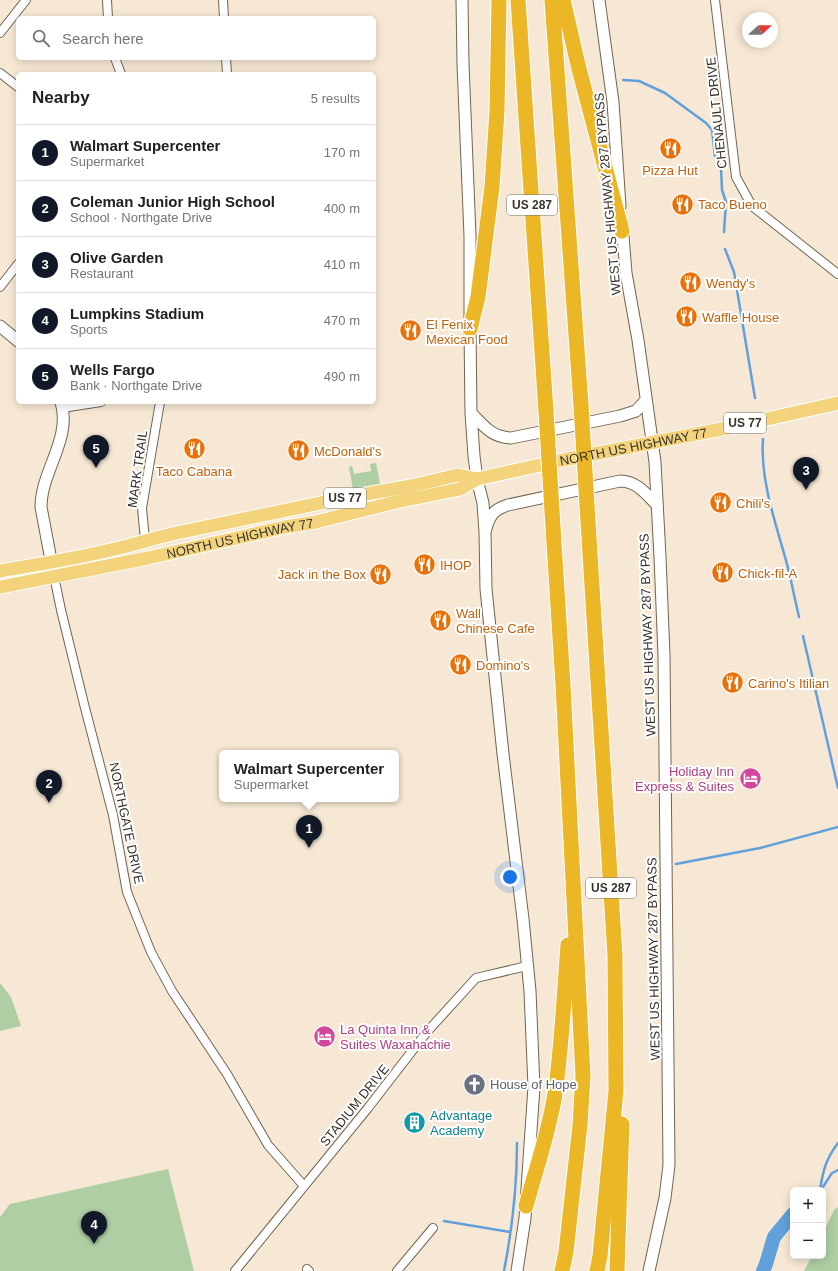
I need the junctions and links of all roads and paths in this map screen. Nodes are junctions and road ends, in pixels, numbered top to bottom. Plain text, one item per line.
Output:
1 (26, 0) edge
2 (107, 0) edge
3 (223, 0) edge
4 (462, 0) edge
5 (499, 0) edge
6 (518, 0) edge
7 (552, 0) edge
8 (563, 0) edge
9 (599, 0) edge
10 (715, 0) edge
11 (108, 16) edge
12 (224, 16) edge
13 (0, 32) edge
14 (116, 60) edge
15 (226, 60) edge
16 (120, 72) edge
17 (227, 72) edge
18 (0, 73) edge
19 (16, 85) edge
20 (622, 231) junction
21 (16, 267) edge
22 (838, 274) edge
23 (0, 287) edge
24 (0, 326) edge
25 (470, 329) junction
26 (16, 339) edge
27 (646, 400) junction
28 (838, 403) edge
29 (75, 404) edge
30 (160, 404) edge
31 (62, 405) edge
32 (471, 413) junction
33 (651, 443) junction
34 (477, 479) junction
35 (657, 505) junction
36 (213, 526) junction
37 (485, 532) junction
38 (145, 540) junction
39 (214, 543) junction
40 (52, 562) junction
41 (0, 572) edge
42 (54, 576) junction
43 (0, 587) edge
44 (573, 890) junction
45 (527, 966) junction
46 (616, 1072) junction
47 (304, 1186) junction
48 (526, 1206) junction
49 (433, 1228) dead end
50 (235, 1271) edge
51 (397, 1271) edge
52 (517, 1271) edge
53 (562, 1271) edge
54 (597, 1271) edge
55 (617, 1271) edge
56 (649, 1271) edge

1 - 13 street
2 - 11 street
3 - 12 street
4 - 25 main road
5 - 25 highway
6 - 44 highway, US 287, bridge
7 - 46 highway, US 287, bridge
8 - 20 highway
9 - 20 main road, WEST US HIGHWAY 287 BYPASS
10 - 22 street, CHENAULT DRIVE
14 - 16 street
15 - 17 street
18 - 19 street
20 - 27 main road, WEST US HIGHWAY 287 BYPASS
21 - 23 street
24 - 26 main road
25 - 32 main road
27 - 32 main road
27 - 33 main road, WEST US HIGHWAY 287 BYPASS
28 - 33 main road, NORTH US HIGHWAY 77 / US 77
29 - 31 street
30 - 38 street, MARK TRAIL
31 - 40 main road, NORTHGATE DRIVE
32 - 34 main road
33 - 34 main road, NORTH US HIGHWAY 77 / US 77
33 - 35 main road, WEST US HIGHWAY 287 BYPASS
34 - 36 main road, NORTH US HIGHWAY 77 / US 77
34 - 37 main road
34 - 39 main road, NORTH US HIGHWAY 77 / US 77
35 - 37 main road
35 - 56 main road, WEST US HIGHWAY 287 BYPASS
36 - 38 main road, NORTH US HIGHWAY 77 / US 77
36 - 39 main road
37 - 45 main road
38 - 40 main road, NORTH US HIGHWAY 77 / US 77
39 - 42 main road, NORTH US HIGHWAY 77 / US 77
40 - 41 main road, NORTH US HIGHWAY 77 / US 77
40 - 42 main road, NORTHGATE DRIVE
42 - 43 main road, NORTH US HIGHWAY 77 / US 77
42 - 47 street, NORTHGATE DRIVE
44 - 48 highway
44 - 53 highway, US 287
45 - 47 street, STADIUM DRIVE
45 - 48 main road
46 - 54 highway, US 287
46 - 55 highway
47 - 50 street, STADIUM DRIVE
48 - 52 main road
49 - 51 street

